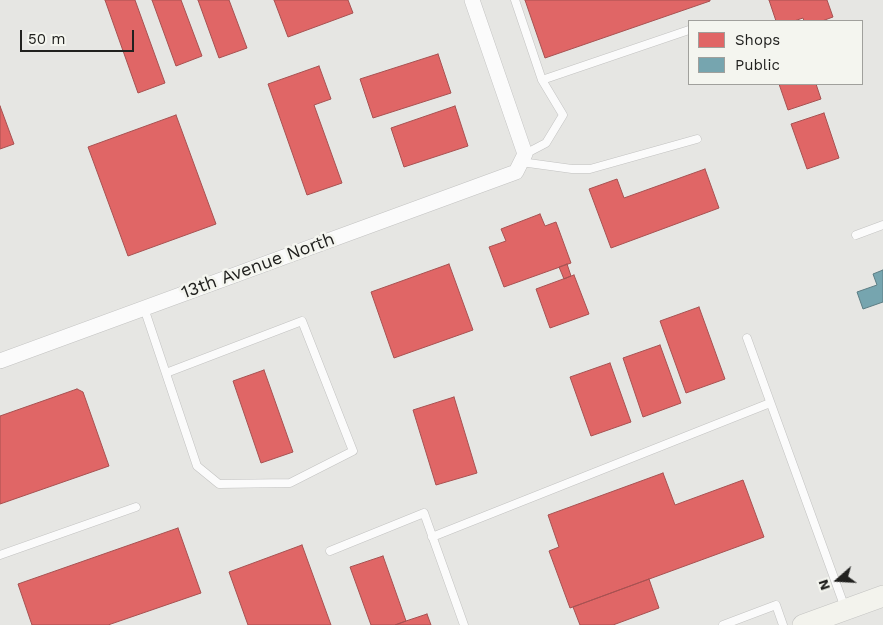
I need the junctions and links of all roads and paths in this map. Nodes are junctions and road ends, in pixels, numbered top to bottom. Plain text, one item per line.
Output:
1 (472, 0) edge
2 (515, 0) edge
3 (688, 30) edge
4 (542, 80) junction
5 (697, 139) dead end
6 (521, 163) junction
7 (883, 225) edge
8 (856, 235) dead end
9 (144, 308) junction
10 (747, 338) dead end
11 (0, 361) edge
12 (166, 372) junction
13 (770, 403) junction
14 (136, 507) dead end
15 (432, 536) junction
16 (330, 552) dead end
17 (0, 555) edge
18 (883, 596) edge
19 (846, 610) junction
20 (464, 625) edge
21 (723, 625) edge
22 (783, 625) edge
23 (803, 625) edge

1 - 6 street
2 - 4 lane
3 - 4 lane
4 - 6 lane
5 - 6 lane
6 - 9 street, 13th Avenue North
7 - 8 lane
9 - 11 street, 13th Avenue North
9 - 12 lane
10 - 13 lane
12 - 12 lane
13 - 15 lane
13 - 19 lane
14 - 17 lane
15 - 16 lane
15 - 20 lane
18 - 19 street
19 - 23 street
21 - 22 lane

